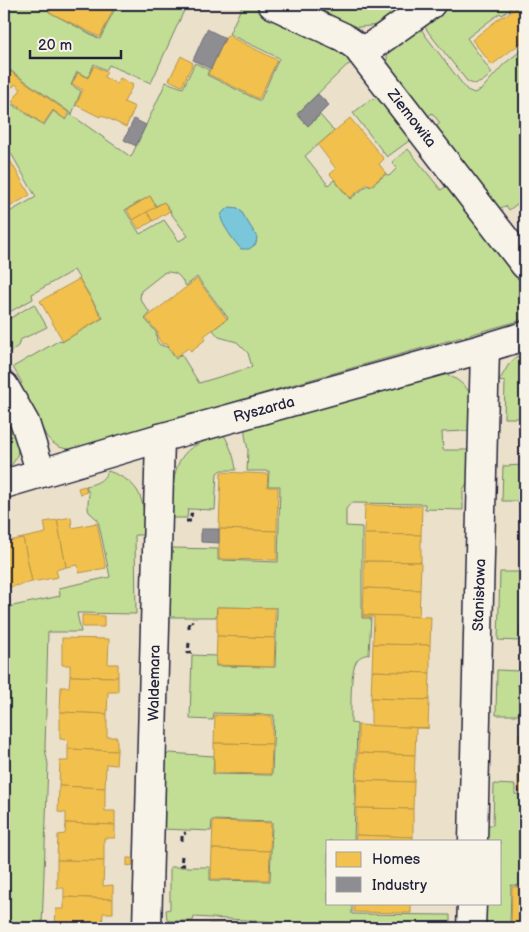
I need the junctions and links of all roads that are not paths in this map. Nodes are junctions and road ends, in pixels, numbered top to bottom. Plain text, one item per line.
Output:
1 (272, 4) edge
2 (431, 4) edge
3 (362, 53) junction
4 (525, 265) edge
5 (525, 336) edge
6 (485, 348) junction
7 (4, 386) edge
8 (160, 438) junction
9 (41, 473) junction
10 (4, 484) edge
11 (473, 840) edge
12 (472, 904) edge
13 (148, 928) edge
14 (471, 928) edge

1 - 3 street, Ziemowita
2 - 3 street
3 - 4 street, Ziemowita
5 - 6 street, Ryszarda
6 - 8 street, Ryszarda
6 - 11 street, Stanisława
7 - 9 street
8 - 9 street, Ryszarda
8 - 13 street, Waldemara
9 - 10 street, Ryszarda
12 - 14 street

